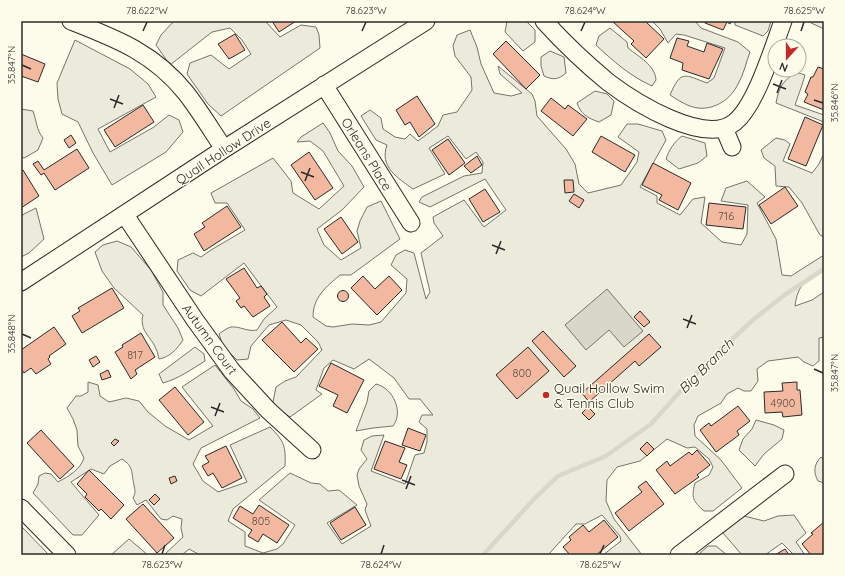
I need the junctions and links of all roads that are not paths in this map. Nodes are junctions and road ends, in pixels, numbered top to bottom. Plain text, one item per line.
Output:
1 (71, 21) edge
2 (426, 21) edge
3 (544, 21) edge
4 (783, 21) edge
5 (324, 85) junction
6 (724, 128) junction
7 (732, 147) dead end
8 (224, 149) junction
9 (125, 215) junction
10 (411, 222) dead end
11 (21, 282) edge
12 (312, 450) dead end
13 (785, 474) dead end
14 (21, 508) edge
15 (67, 555) edge
16 (680, 555) edge

1 - 8 street
2 - 5 street, Quail Hollow Drive
3 - 6 street
4 - 6 street
5 - 8 street, Quail Hollow Drive
5 - 10 street, Orleans Place
6 - 7 street
8 - 9 street, Quail Hollow Drive
9 - 11 street, Quail Hollow Drive
9 - 12 street, Autumn Court
13 - 16 street
14 - 15 street

